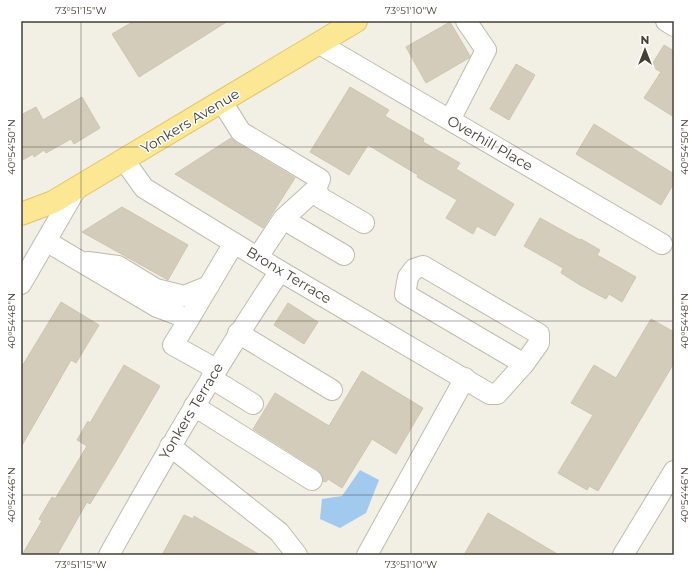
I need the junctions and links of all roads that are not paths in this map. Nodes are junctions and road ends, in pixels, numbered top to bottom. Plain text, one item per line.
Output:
1 (356, 21) edge
2 (466, 21) edge
3 (666, 21) edge
4 (674, 26) edge
5 (318, 43) junction
6 (222, 102) junction
7 (450, 120) junction
8 (124, 160) junction
9 (76, 189) junction
10 (316, 189) junction
11 (21, 214) edge
12 (283, 219) junction
13 (364, 223) dead end
14 (46, 241) junction
15 (234, 243) junction
16 (662, 244) dead end
17 (344, 255) dead end
18 (258, 257) junction
19 (78, 260) junction
20 (280, 271) junction
21 (21, 284) edge
22 (209, 286) junction
23 (189, 319) junction
24 (238, 334) junction
25 (524, 364) junction
26 (213, 373) junction
27 (465, 378) junction
28 (332, 390) dead end
29 (253, 404) dead end
30 (194, 406) junction
31 (170, 446) junction
32 (674, 470) edge
33 (312, 480) dead end
34 (109, 555) edge
35 (297, 555) edge
36 (367, 555) edge
37 (623, 555) edge

1 - 5 main road, Yonkers Avenue
2 - 7 street
3 - 4 street
5 - 6 main road, Yonkers Avenue
5 - 7 street, Overhill Place
6 - 8 main road, Yonkers Avenue
6 - 10 street
7 - 16 street, Overhill Place
8 - 9 main road, Yonkers Avenue
8 - 15 street, Bronx Terrace
9 - 11 main road, Yonkers Avenue
9 - 14 street
10 - 12 street
10 - 13 street
12 - 17 street
12 - 18 street
14 - 19 street
14 - 21 street
15 - 18 street, Bronx Terrace
15 - 22 street
18 - 20 street, Bronx Terrace
19 - 22 street
19 - 23 street
20 - 24 street, Yonkers Terrace
20 - 27 street, Bronx Terrace
22 - 23 street
23 - 26 street
24 - 26 street, Yonkers Terrace
24 - 28 street
25 - 25 street, Bronx Terrace
25 - 27 street, Bronx Terrace
26 - 29 street
26 - 30 street, Yonkers Terrace
27 - 36 street
30 - 31 street, Yonkers Terrace
30 - 33 street
31 - 34 street, Yonkers Terrace
31 - 35 street
32 - 37 street

